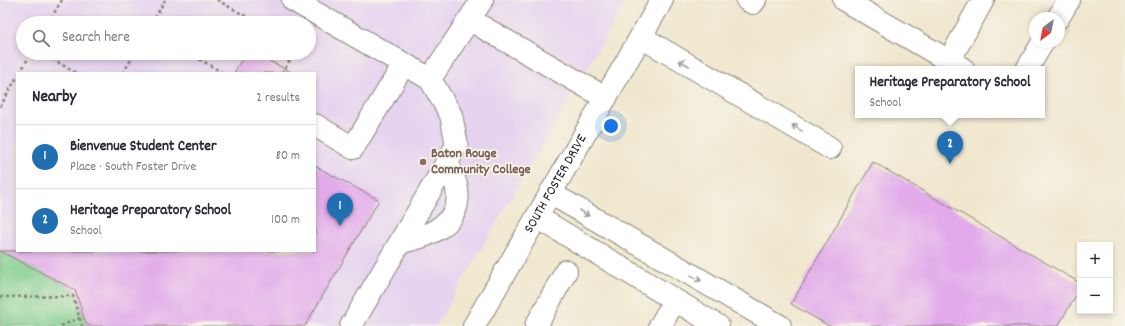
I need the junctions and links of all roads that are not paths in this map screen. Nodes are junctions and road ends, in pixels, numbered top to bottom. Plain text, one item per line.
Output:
1 (293, 0) edge
2 (482, 0) edge
3 (662, 0) edge
4 (747, 0) edge
5 (755, 0) edge
6 (844, 0) edge
7 (983, 0) edge
8 (1069, 0) edge
9 (1062, 12) edge
10 (470, 20) junction
11 (641, 37) junction
12 (1039, 48) edge
13 (404, 64) junction
14 (956, 65) edge
15 (1029, 66) edge
16 (430, 79) junction
17 (606, 98) junction
18 (316, 126) edge
19 (830, 148) dead end
20 (447, 161) junction
21 (550, 193) junction
22 (537, 217) junction
23 (400, 242) junction
24 (566, 271) dead end
25 (675, 300) junction
26 (351, 326) edge
27 (474, 326) edge
28 (536, 326) edge
29 (660, 326) edge
30 (718, 326) edge
31 (780, 326) edge

1 - 13 street
2 - 10 street
3 - 11 street, SOUTH FOSTER DRIVE
4 - 5 street
6 - 14 street
7 - 14 street
8 - 9 street
10 - 16 street
10 - 17 street
11 - 17 street, SOUTH FOSTER DRIVE
19 -> 11 street
12 - 15 street
13 - 16 street
13 - 18 street
16 - 20 street
17 - 21 street, SOUTH FOSTER DRIVE
20 - 23 street
20 - 23 street
21 - 22 street, SOUTH FOSTER DRIVE
21 -> 31 street
22 - 25 street
22 - 27 street, SOUTH FOSTER DRIVE
23 - 26 street
24 - 28 street
25 - 29 street
25 - 30 street

